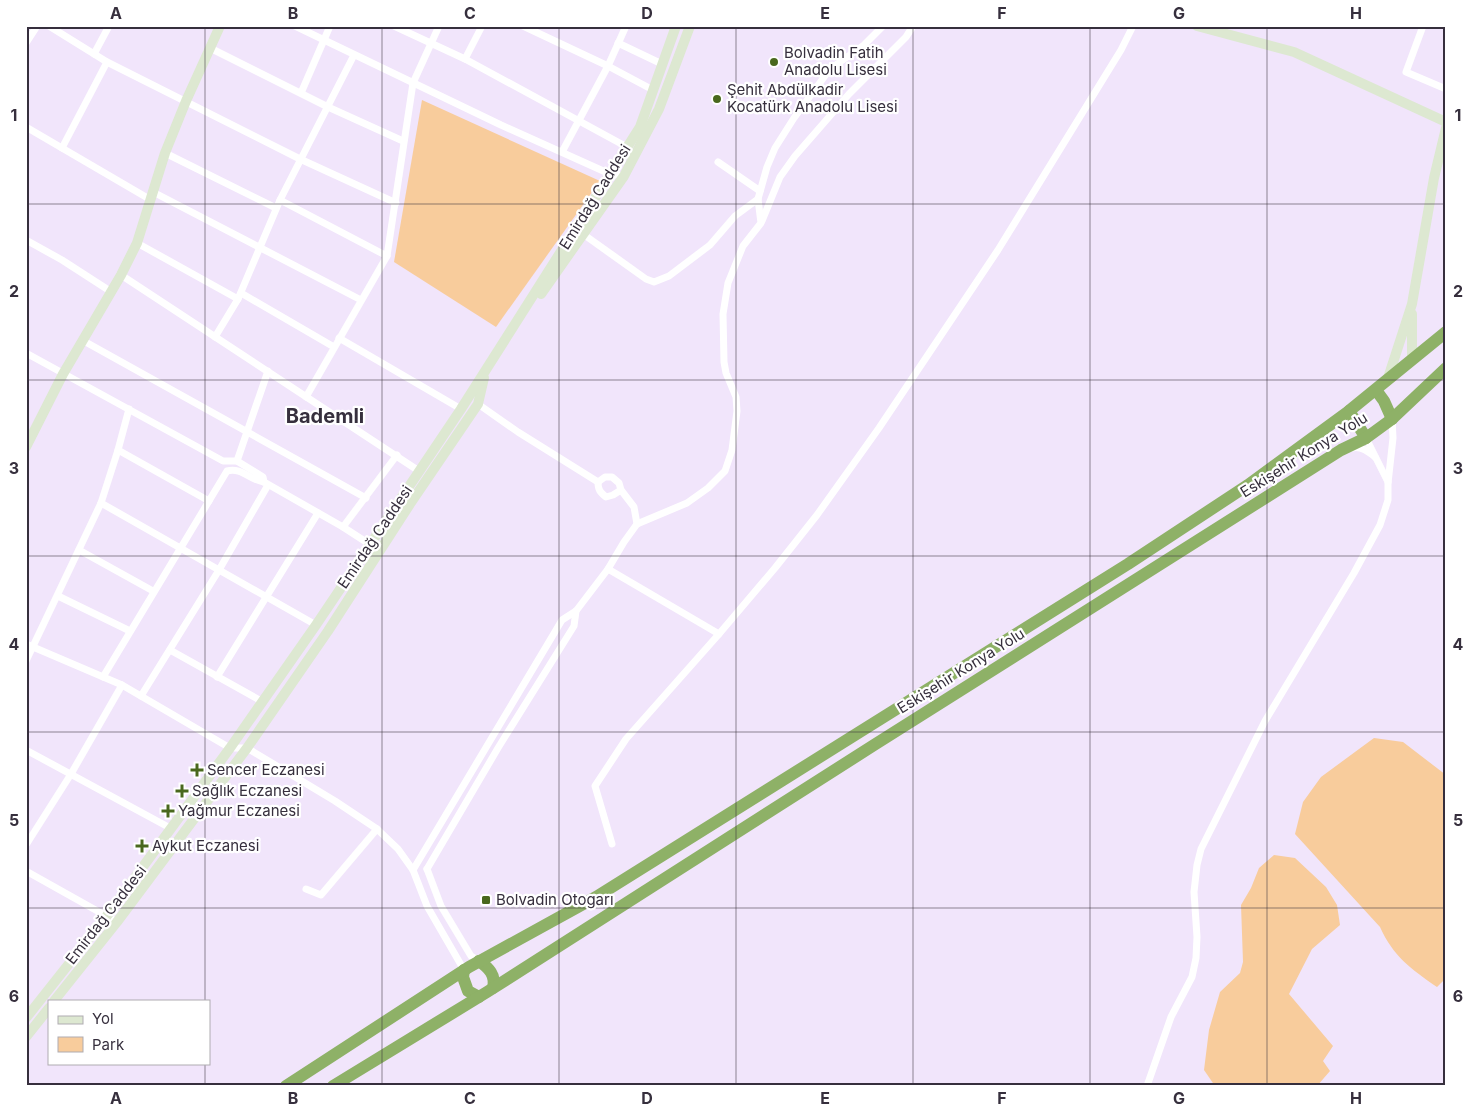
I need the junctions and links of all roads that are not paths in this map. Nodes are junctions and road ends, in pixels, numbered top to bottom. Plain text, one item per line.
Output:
1 (36, 26) edge
2 (49, 26) edge
3 (109, 26) edge
4 (220, 26) edge
5 (295, 26) edge
6 (330, 26) edge
7 (394, 26) edge
8 (439, 26) edge
9 (482, 26) edge
10 (523, 26) edge
11 (626, 26) edge
12 (676, 26) edge
13 (690, 26) edge
14 (882, 26) edge
15 (913, 26) edge
16 (1133, 26) edge
17 (1196, 26) edge
18 (1423, 26) edge
19 (324, 41) junction
20 (26, 43) edge
21 (430, 44) junction
22 (618, 44) junction
23 (210, 48) junction
24 (94, 54) junction
25 (354, 55) junction
26 (465, 59) junction
27 (107, 62) junction
28 (662, 64) junction
29 (608, 66) junction
30 (413, 83) junction
31 (1446, 89) edge
32 (653, 90) junction
33 (301, 93) junction
34 (186, 101) junction
35 (328, 107) junction
36 (578, 120) junction
37 (1446, 122) edge
38 (26, 127) edge
39 (1446, 128) edge
40 (403, 141) junction
41 (627, 147) junction
42 (62, 148) junction
43 (562, 152) junction
44 (165, 153) junction
45 (300, 159) junction
46 (718, 162) dead end
47 (610, 174) junction
48 (624, 176) junction
49 (760, 191) junction
50 (152, 196) junction
51 (758, 199) junction
52 (280, 200) junction
53 (396, 202) junction
54 (276, 208) junction
55 (761, 223) junction
56 (583, 234) junction
57 (26, 240) edge
58 (138, 243) junction
59 (260, 247) junction
60 (387, 256) junction
61 (121, 275) junction
62 (110, 291) junction
63 (239, 296) junction
64 (361, 300) junction
65 (1412, 305) junction
66 (1446, 332) edge
67 (215, 337) junction
68 (340, 338) junction
69 (82, 340) junction
70 (334, 347) junction
71 (26, 353) edge
72 (1412, 359) junction
73 (1446, 368) edge
74 (268, 371) junction
75 (64, 374) junction
76 (1388, 378) junction
77 (1376, 390) junction
78 (306, 397) junction
79 (478, 404) junction
80 (129, 409) junction
81 (461, 409) junction
82 (1349, 411) junction
83 (1392, 419) junction
84 (248, 431) junction
85 (1366, 438) junction
86 (26, 447) edge
87 (118, 450) junction
88 (1341, 450) junction
89 (397, 455) junction
90 (1378, 459) junction
91 (237, 461) junction
92 (419, 471) junction
93 (598, 482) junction
94 (1388, 483) junction
95 (266, 484) junction
96 (621, 490) junction
97 (366, 498) junction
98 (209, 501) junction
99 (101, 503) junction
100 (318, 513) junction
101 (637, 524) junction
102 (343, 528) junction
103 (371, 545) junction
104 (181, 548) junction
105 (79, 550) junction
106 (380, 551) junction
107 (608, 569) junction
108 (219, 570) junction
109 (153, 591) junction
110 (58, 596) junction
111 (266, 597) junction
112 (576, 611) junction
113 (316, 625) junction
114 (130, 631) junction
115 (719, 634) junction
116 (26, 644) edge
117 (34, 648) junction
118 (170, 650) junction
119 (26, 661) edge
120 (103, 677) junction
121 (217, 677) junction
122 (122, 685) junction
123 (141, 696) junction
124 (263, 702) junction
125 (230, 748) junction
126 (247, 748) junction
127 (26, 750) edge
128 (71, 774) junction
129 (172, 829) junction
130 (377, 830) junction
131 (612, 844) dead end
132 (26, 845) edge
133 (427, 869) junction
134 (413, 870) junction
135 (26, 871) edge
136 (306, 889) dead end
137 (106, 917) junction
138 (116, 922) junction
139 (479, 961) junction
140 (464, 970) junction
141 (486, 992) junction
142 (55, 1000) edge
143 (48, 1009) edge
144 (26, 1018) edge
145 (26, 1036) edge
146 (286, 1086) edge
147 (333, 1086) edge
148 (1147, 1086) edge

1 - 20 street
2 - 24 street
3 - 24 street
4 - 23 main road
5 - 19 street
6 - 19 street
7 - 21 street
8 - 21 street
9 - 26 street
10 - 29 street
11 - 22 street
12 - 28 main road, Emirdağ Caddesi
13 - 48 main road, Emirdağ Caddesi
14 - 49 street
15 - 55 street
16 - 115 street
17 - 37 main road
18 - 31 street
19 - 25 street
19 - 33 street
21 - 26 street
21 - 30 street
22 - 28 street
22 - 29 street
23 - 33 street
23 - 34 main road
24 - 27 street
25 - 30 street
25 - 35 street
26 - 36 street
27 - 34 street
27 - 42 street
28 - 32 main road, Emirdağ Caddesi
29 - 32 street
29 - 36 street
30 - 40 street
30 - 43 street
32 - 41 main road, Emirdağ Caddesi
33 - 35 street
34 - 44 main road
34 - 45 street
35 - 40 street
35 - 45 street
36 - 41 street
36 - 43 street
38 - 42 street
39 - 65 main road
40 - 53 street
41 - 47 main road, Emirdağ Caddesi
42 - 50 street
43 - 47 street
44 - 50 main road
44 - 54 street
45 - 52 street
45 - 53 street
46 - 49 street
47 - 48 street
47 - 81 main road, Emirdağ Caddesi
48 - 56 main road, Emirdağ Caddesi
49 - 51 street
50 - 58 main road
50 - 59 street
51 - 55 street
51 - 56 street
52 - 54 street
52 - 60 street
53 - 60 street
54 - 59 street
55 - 101 street
56 - 79 main road, Emirdağ Caddesi
57 - 62 street
58 - 61 main road
58 - 63 street
59 - 63 street
59 - 64 street
60 - 64 street
61 - 62 main road
61 - 67 street
62 - 69 main road
63 - 67 street
63 - 70 street
64 - 68 street
65 - 72 main road
65 - 76 main road
66 - 72 highway
67 - 74 street
68 - 70 street
68 - 81 street
69 - 75 main road
69 - 84 street
70 - 78 street
71 - 75 street
72 - 76 highway
73 - 83 highway, Eskişehir Konya Yolu
74 - 78 street
74 - 84 street
75 - 80 street
75 - 86 main road
76 - 77 highway
77 - 82 highway
77 - 83 highway
78 - 89 street
79 - 93 street
79 - 106 main road, Emirdağ Caddesi
80 - 87 street
80 - 91 street
81 - 92 main road, Emirdağ Caddesi
82 - 85 highway
82 - 139 highway
83 - 85 highway, Eskişehir Konya Yolu
83 - 94 street
84 - 91 street
84 - 97 street
85 - 88 highway, Eskişehir Konya Yolu
85 - 90 street
87 - 98 street
87 - 99 street
88 - 90 street
88 - 141 highway, Eskişehir Konya Yolu
89 - 92 street
89 - 97 street
90 - 94 street
91 - 95 street
92 - 103 main road, Emirdağ Caddesi
93 - 96 street
93 - 96 street
94 - 148 street
95 - 98 street
95 - 100 street
95 - 108 street
96 - 101 street
97 - 102 street
98 - 104 street
99 - 104 street
99 - 105 street
100 - 102 street
100 - 111 street
101 - 107 street
102 - 103 street
103 - 106 street
103 - 113 main road, Emirdağ Caddesi
104 - 108 street
104 - 109 street
105 - 109 street
105 - 110 street
106 - 126 main road, Emirdağ Caddesi
107 - 112 street
107 - 115 street
108 - 111 street
108 - 118 street
109 - 114 street
110 - 114 street
110 - 117 street
111 - 113 street
111 - 121 street
112 - 133 street
112 - 134 street
113 - 124 main road, Emirdağ Caddesi
114 - 120 street
115 - 131 street
116 - 117 street
117 - 119 street
117 - 120 street
118 - 121 street
118 - 123 street
120 - 122 street
121 - 124 street
122 - 123 street
122 - 128 street
123 - 125 street
124 - 125 main road, Emirdağ Caddesi
125 - 126 street
125 - 129 main road, Emirdağ Caddesi
126 - 130 street
126 - 138 main road, Emirdağ Caddesi
127 - 128 street
128 - 129 street
128 - 132 street
129 - 137 main road, Emirdağ Caddesi
130 - 134 street
130 - 136 street
133 - 134 street
133 - 139 street
134 - 140 street
135 - 137 street
137 - 138 street
137 - 144 main road, Emirdağ Caddesi
138 - 142 main road, Emirdağ Caddesi
139 - 140 highway
139 - 141 highway
140 - 141 highway
140 - 146 highway
141 - 147 highway, Eskişehir Konya Yolu
143 - 145 main road

